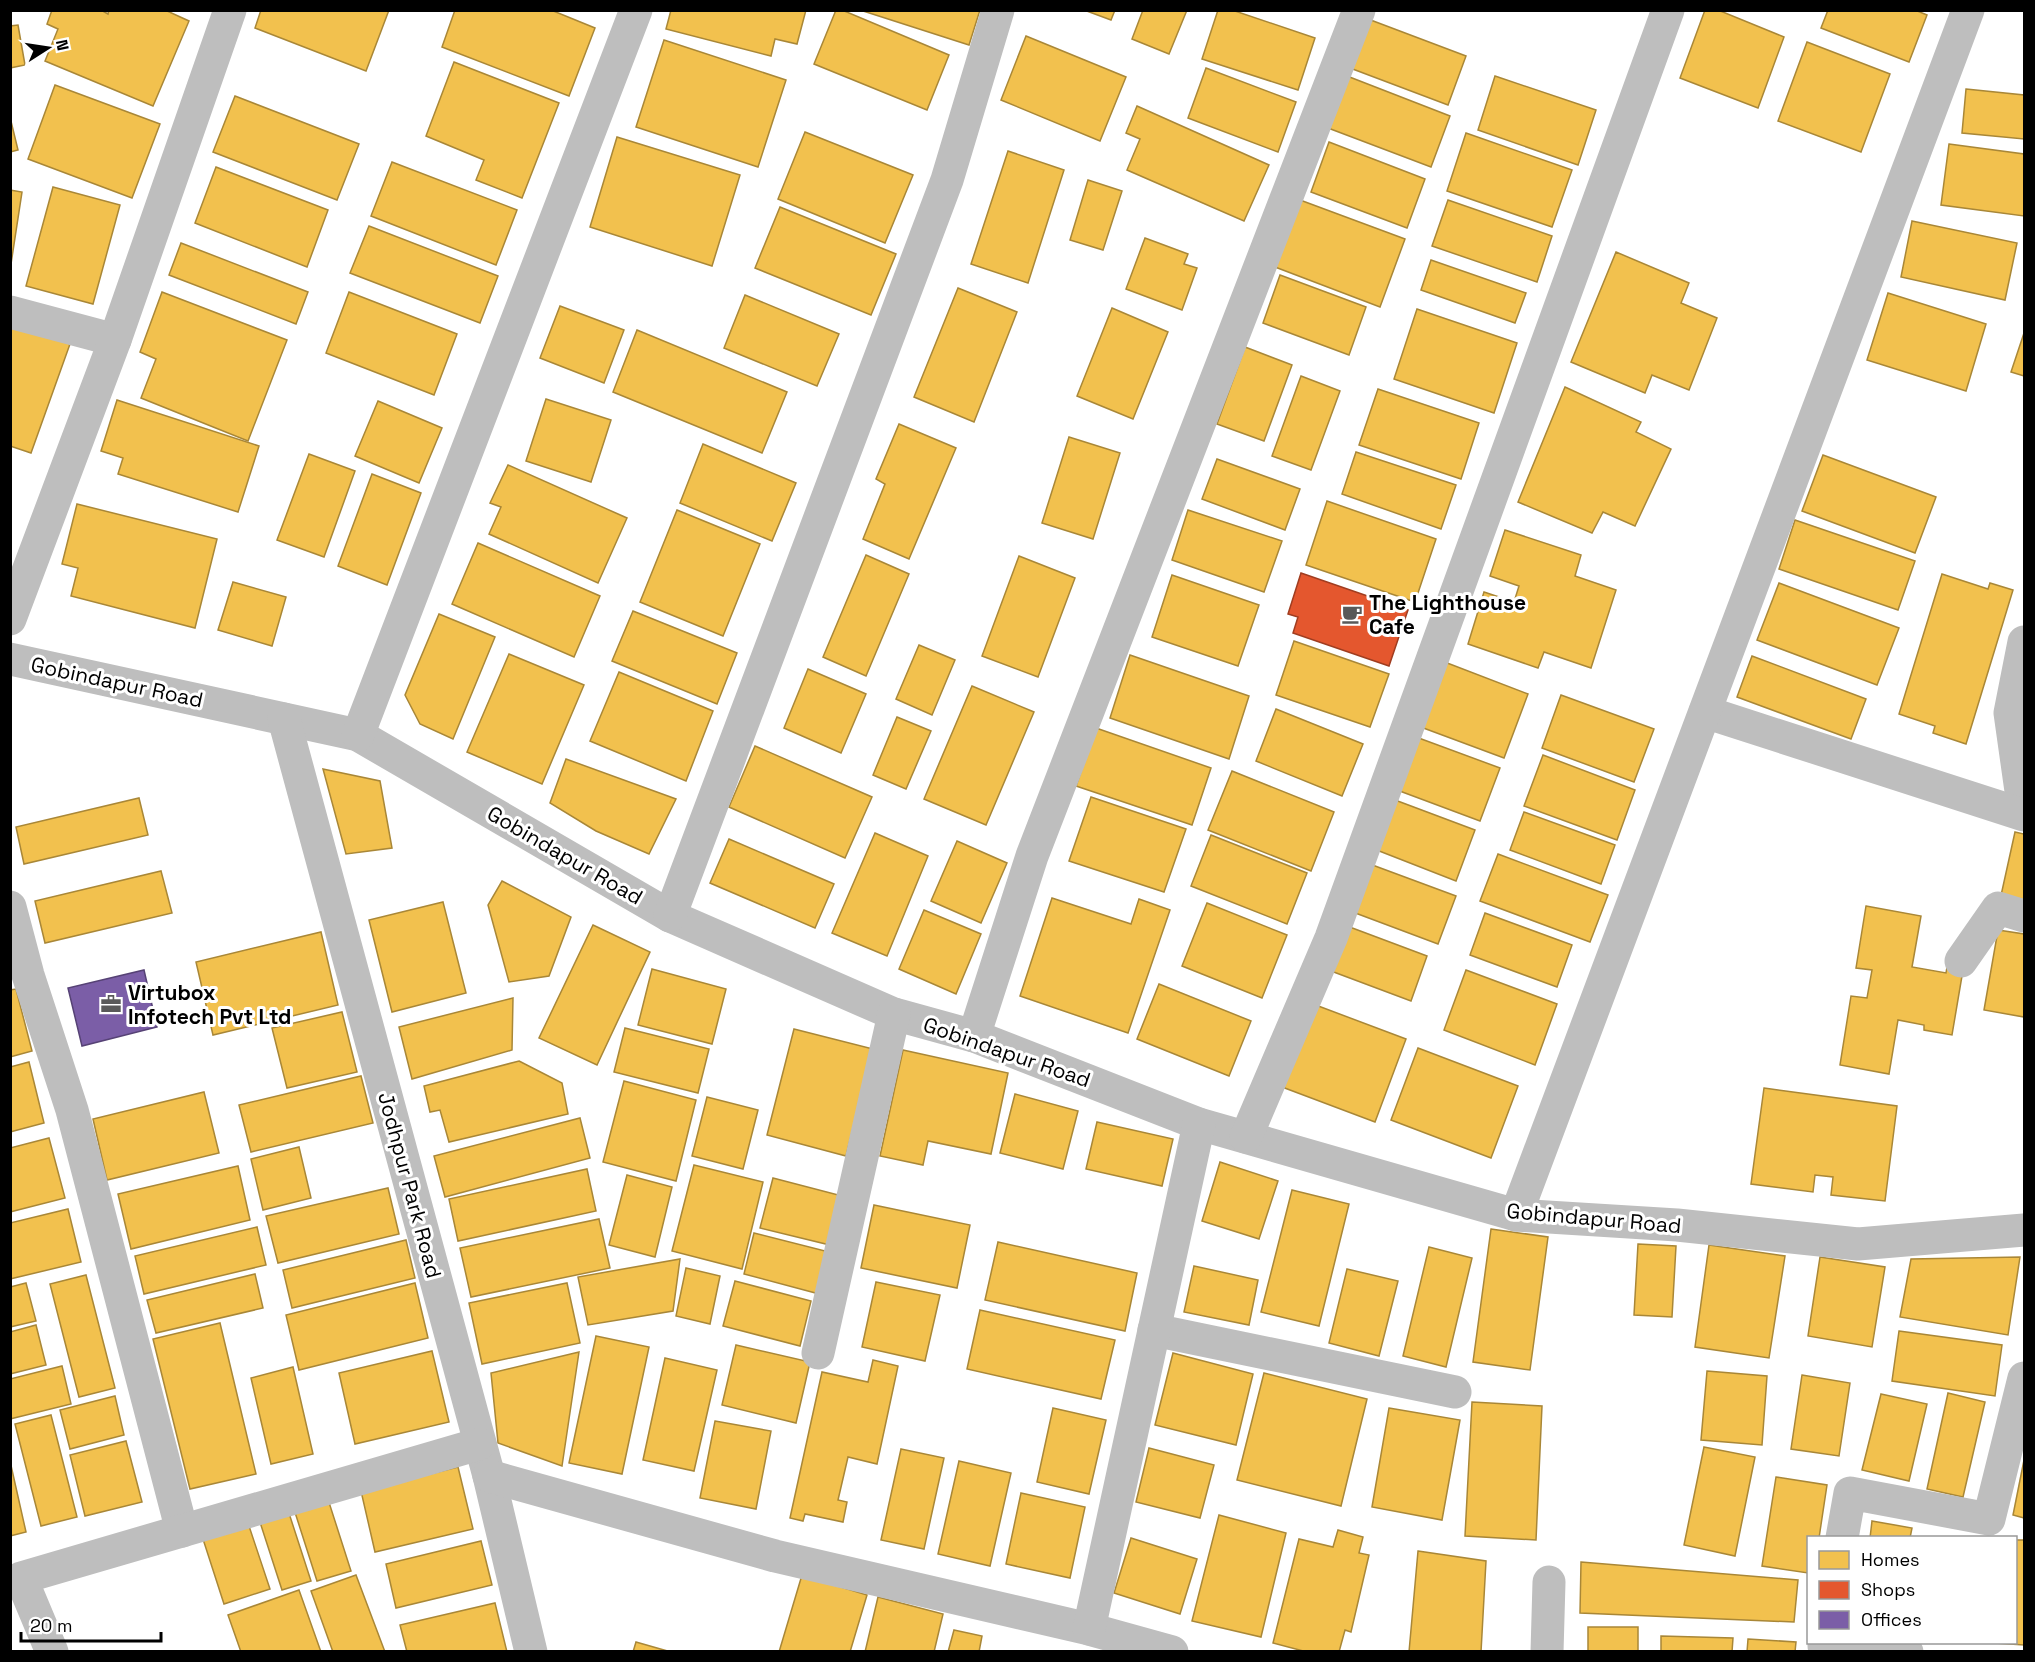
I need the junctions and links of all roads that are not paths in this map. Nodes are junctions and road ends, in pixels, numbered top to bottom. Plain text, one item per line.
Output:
1 (230, 10) edge
2 (636, 10) edge
3 (998, 10) edge
4 (1359, 10) edge
5 (1668, 10) edge
6 (1968, 10) edge
7 (10, 312) edge
8 (115, 340) junction
9 (10, 619) edge
10 (2025, 642) edge
11 (10, 659) edge
12 (1705, 712) junction
13 (284, 719) junction
14 (358, 735) junction
15 (2025, 796) edge
16 (2025, 815) edge
17 (10, 907) edge
18 (670, 916) junction
19 (2025, 916) edge
20 (1961, 961) dead end
21 (894, 1014) junction
22 (975, 1036) junction
23 (1199, 1124) junction
24 (1246, 1137) junction
25 (1516, 1215) junction
26 (2025, 1230) edge
27 (1154, 1330) junction
28 (818, 1353) dead end
29 (2025, 1378) edge
30 (1455, 1392) dead end
31 (2020, 1411) edge
32 (479, 1444) junction
33 (489, 1476) junction
34 (182, 1531) junction
35 (1842, 1536) edge
36 (16, 1580) edge
37 (1549, 1582) dead end
38 (1089, 1629) junction
39 (1824, 1647) edge
40 (52, 1652) edge
41 (531, 1652) edge
42 (1172, 1652) edge
43 (1547, 1652) edge
44 (1907, 1652) edge

1 - 8 street
2 - 14 street
3 - 18 street
4 - 22 street
5 - 24 street
6 - 12 street
7 - 8 street
8 - 9 street
10 - 15 street
11 - 13 street, Gobindapur Road
12 - 16 street
12 - 25 street
13 - 14 street, Gobindapur Road
13 - 32 street, Jodhpur Park Road
14 - 18 street, Gobindapur Road
17 - 34 street
18 - 21 street, Gobindapur Road
19 - 20 street
21 - 22 street, Gobindapur Road
21 - 28 street
22 - 23 street, Gobindapur Road
23 - 24 street, Gobindapur Road
23 - 27 street
24 - 25 street, Gobindapur Road
25 - 26 street, Gobindapur Road
27 - 30 street
27 - 38 street
29 - 31 street
31 - 35 street
32 - 33 street, Jodhpur Park Road
32 - 34 street
33 - 38 street
33 - 41 street, Jodhpur Park Road
34 - 36 street
36 - 40 street
37 - 43 street
38 - 42 street
39 - 44 street

